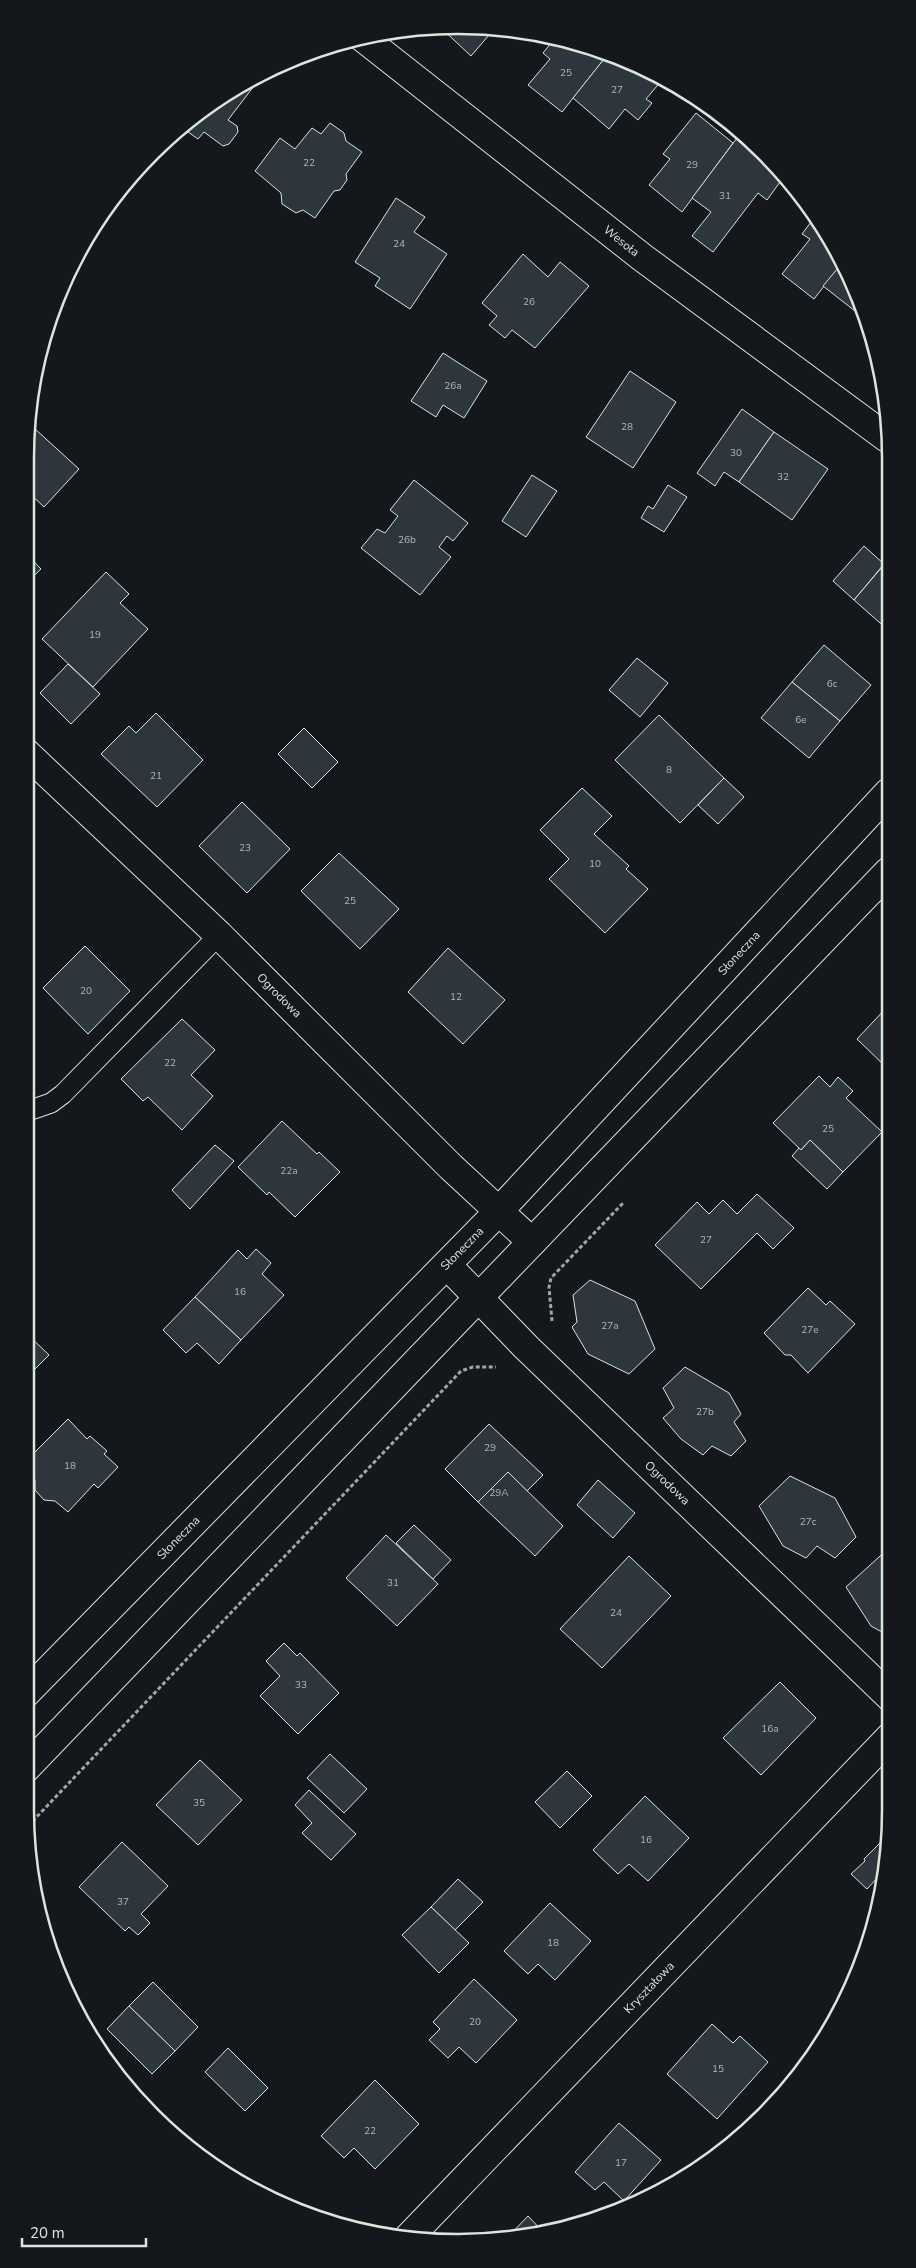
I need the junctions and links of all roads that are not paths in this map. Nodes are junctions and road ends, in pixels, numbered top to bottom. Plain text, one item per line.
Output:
1 (370, 43) edge
2 (881, 434) edge
3 (34, 760) edge
4 (882, 799) edge
5 (882, 877) edge
6 (219, 935) junction
7 (34, 1109) edge
8 (499, 1211) junction
9 (532, 1242) junction
10 (447, 1266) junction
11 (479, 1297) junction
12 (34, 1685) edge
13 (882, 1689) edge
14 (882, 1745) edge
15 (34, 1760) edge
16 (414, 2232) edge

1 - 2 street, Wesoła
3 - 6 street, Ogrodowa
4 - 8 street, Słoneczna
5 - 9 street
6 - 7 lane
6 - 8 street, Ogrodowa
8 - 9 street, Ogrodowa
8 - 10 street, Słoneczna
9 - 11 street
10 - 11 street, Ogrodowa
10 - 12 street, Słoneczna
11 - 13 street, Ogrodowa
11 - 15 street
14 - 16 street, Kryształowa

